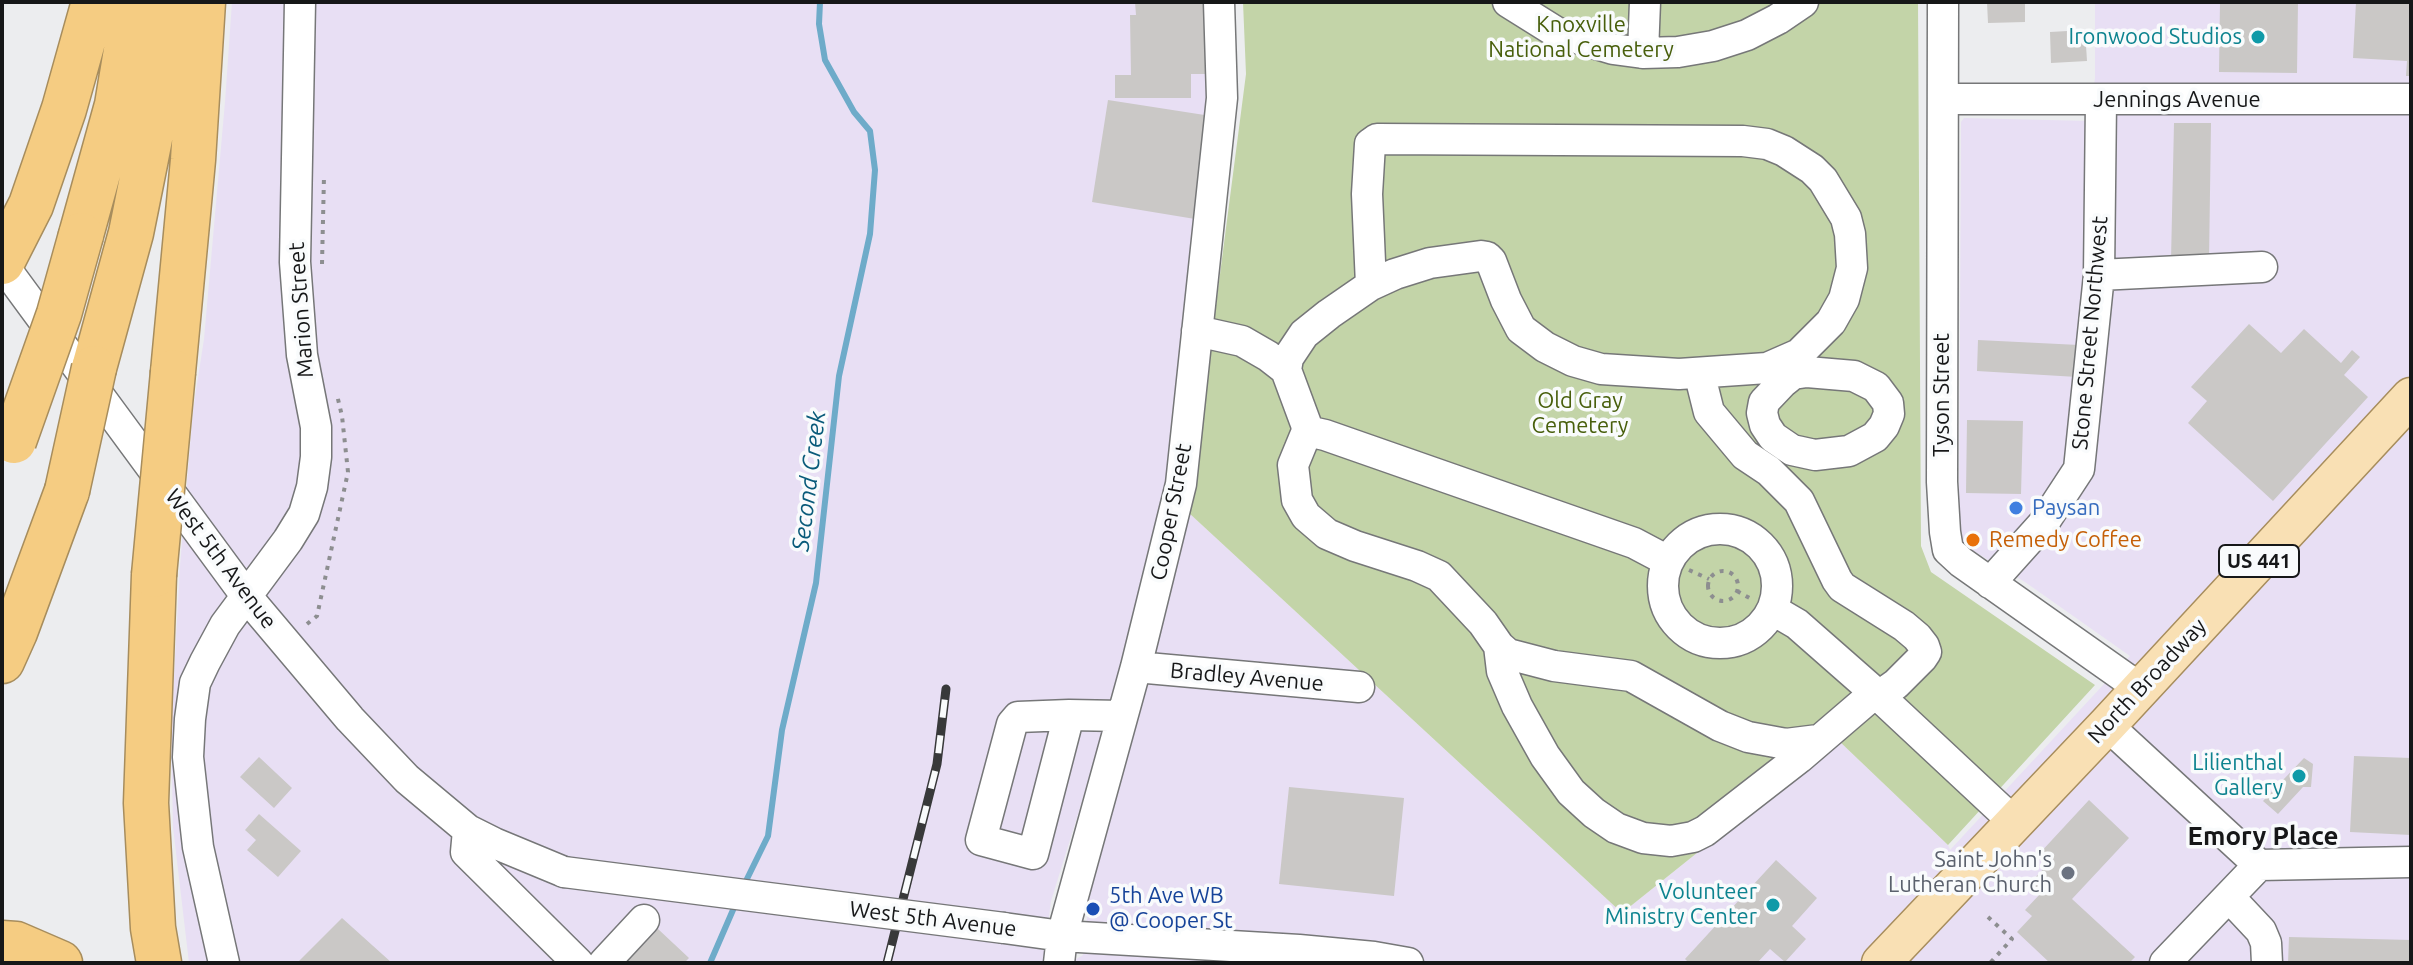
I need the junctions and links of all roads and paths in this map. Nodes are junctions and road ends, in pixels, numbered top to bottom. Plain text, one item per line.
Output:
1 (94, 2) edge
2 (134, 2) edge
3 (169, 2) edge
4 (203, 2) edge
5 (300, 2) edge
6 (1219, 2) edge
7 (1508, 2) edge
8 (1645, 2) edge
9 (1803, 2) edge
10 (1943, 2) edge
11 (1643, 53) junction
12 (1944, 99) junction
13 (2411, 99) edge
14 (2101, 101) junction
15 (324, 171) dead end
16 (2, 263) edge
17 (2262, 267) dead end
18 (2099, 275) junction
19 (321, 276) dead end
20 (1371, 285) junction
21 (1197, 331) junction
22 (1286, 370) junction
23 (1702, 374) junction
24 (335, 387) dead end
25 (2411, 397) edge
26 (1307, 431) junction
27 (8, 454) edge
28 (60, 484) junction
29 (1668, 561) junction
30 (1717, 572) joint
31 (1990, 583) junction
32 (247, 597) junction
33 (2, 610) edge
34 (1773, 610) junction
35 (307, 624) dead end
36 (1499, 646) junction
37 (2, 661) edge
38 (1136, 667) junction
39 (1359, 687) dead end
40 (2141, 689) junction
41 (1879, 696) junction
42 (1069, 715) junction
43 (1122, 716) junction
44 (2107, 725) junction
45 (1818, 740) junction
46 (2014, 822) junction
47 (468, 830) junction
48 (2411, 862) edge
49 (2259, 865) junction
50 (2230, 898) junction
51 (1988, 917) dead end
52 (644, 920) dead end
53 (2, 943) edge
54 (1060, 950) edge
55 (1130, 952) edge
56 (1298, 957) edge
57 (60, 963) edge
58 (159, 963) edge
59 (224, 963) edge
60 (578, 963) edge
61 (604, 963) edge
62 (1408, 963) edge
63 (1881, 963) edge
64 (1990, 963) edge
65 (2165, 963) edge
66 (2267, 963) edge

1 - 16 highway
2 - 27 highway, bridge
3 - 28 highway, bridge
4 - 58 highway, bridge
5 - 32 street, Marion Street
6 - 21 street, Cooper Street
7 - 11 street
8 - 11 street
9 - 11 street
10 - 12 street, Tyson Street
12 - 14 street, Jennings Avenue
12 - 31 street, Tyson Street
13 - 14 street, Jennings Avenue
14 - 18 street, Stone Street Northwest
15 - 19 path
16 - 32 street, West 5th Avenue
17 - 18 street
18 - 31 street, Stone Street Northwest
20 - 22 street
20 - 23 street
20 - 23 street
21 - 22 street
21 - 38 street, Cooper Street
22 - 26 street
23 - 41 street
24 - 35 path
25 - 40 main road, North Broadway / US 441
26 - 29 street
26 - 36 street
28 - 33 highway
28 - 37 highway
29 - 34 street
29 - 34 street
30 - 30 path
31 - 40 street, Tyson Street
32 - 47 street, West 5th Avenue
32 - 59 street, Marion Street
34 - 41 street
36 - 45 street
36 - 45 street
38 - 39 street, Bradley Avenue
38 - 43 street, Cooper Street
40 - 44 main road, North Broadway / US 441
41 - 45 street
41 - 46 street
42 - 42 street
42 - 43 street
43 - 54 street, Cooper Street
44 - 46 main road, North Broadway / US 441
44 - 49 street
46 - 63 main road, North Broadway / US 441
47 - 54 street, West 5th Avenue, bridge
47 - 60 street
48 - 49 street
49 - 50 street
50 - 65 street
50 - 66 street
51 - 64 path
52 - 61 street
53 - 57 highway
54 - 55 street, West 5th Avenue
55 - 56 street, West 5th Avenue
56 - 62 street, West 5th Avenue

